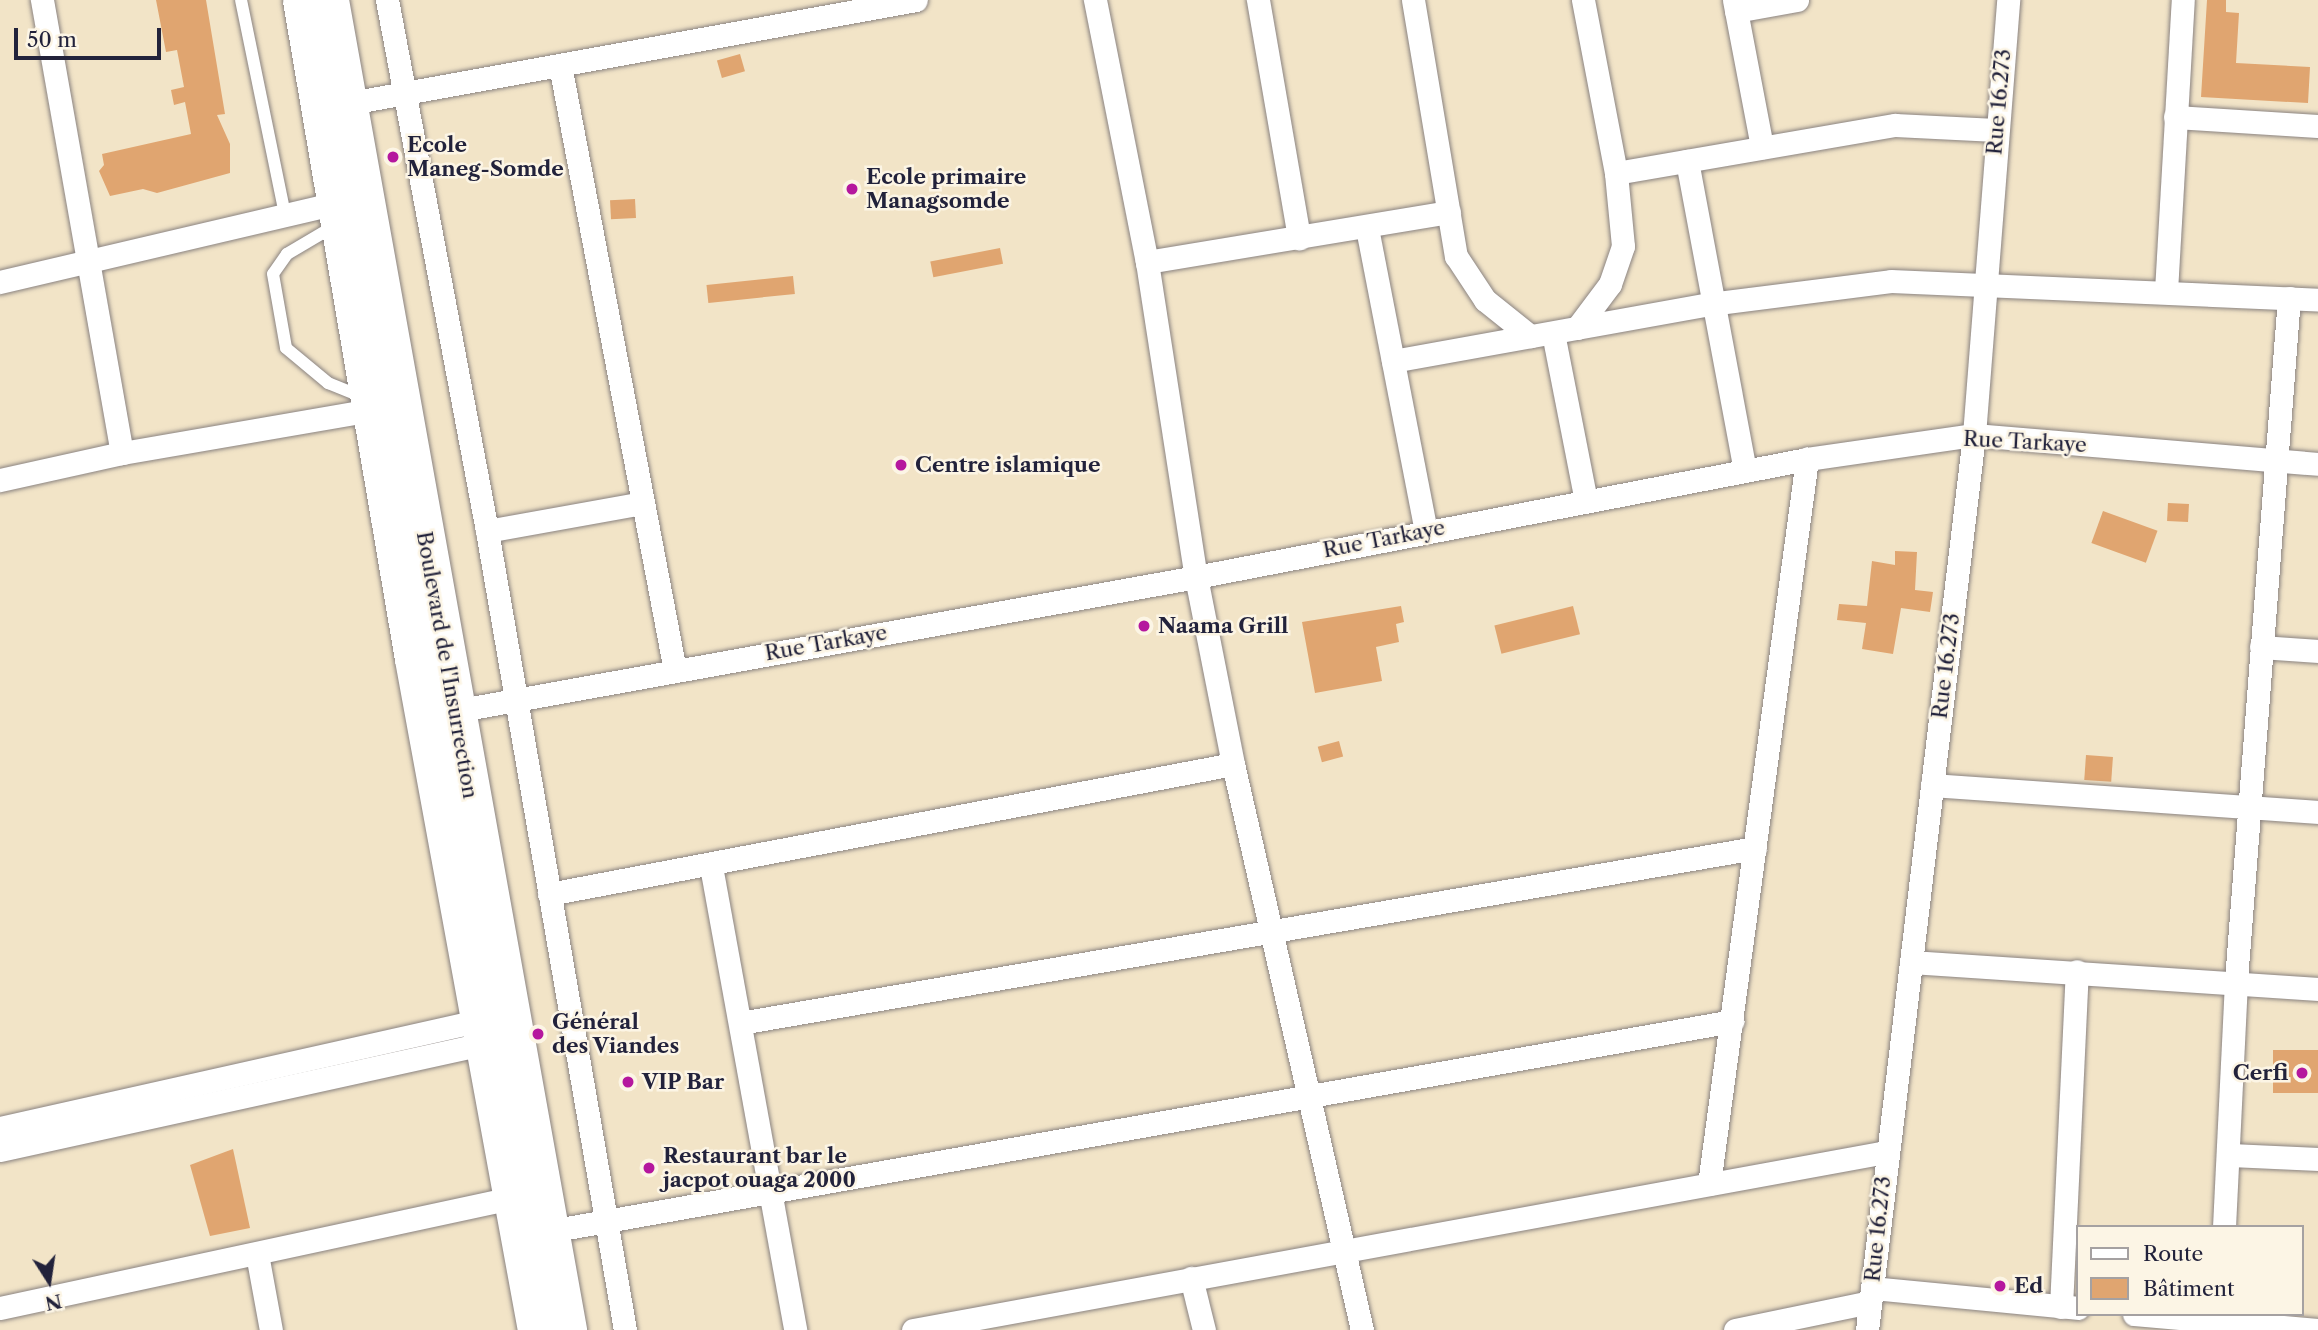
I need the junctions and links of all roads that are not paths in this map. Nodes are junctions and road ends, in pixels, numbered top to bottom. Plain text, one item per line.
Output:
1 (42, 0) edge
2 (241, 0) edge
3 (301, 0) edge
4 (330, 0) edge
5 (387, 0) edge
6 (1095, 0) edge
7 (1258, 0) edge
8 (1413, 0) edge
9 (1583, 0) edge
10 (1797, 0) edge
11 (2008, 0) edge
12 (2183, 0) edge
13 (909, 1) edge
14 (1735, 5) edge
15 (560, 65) junction
16 (404, 93) junction
17 (350, 103) junction
18 (2175, 117) junction
19 (2318, 127) edge
20 (1996, 130) junction
21 (1762, 147) junction
22 (1687, 161) junction
23 (1616, 173) junction
24 (347, 208) junction
25 (1449, 212) junction
26 (285, 215) junction
27 (1367, 228) junction
28 (1298, 238) junction
29 (1147, 262) junction
30 (85, 264) junction
31 (0, 282) edge
32 (1985, 282) junction
33 (2166, 291) junction
34 (2289, 298) junction
35 (2318, 300) edge
36 (1710, 304) junction
37 (1577, 328) junction
38 (1553, 333) junction
39 (1530, 336) junction
40 (1393, 361) junction
41 (371, 405) junction
42 (1974, 435) junction
43 (122, 453) junction
44 (1807, 459) junction
45 (2276, 460) junction
46 (2318, 464) edge
47 (1745, 471) junction
48 (0, 480) edge
49 (1586, 501) junction
50 (643, 503) junction
51 (487, 531) junction
52 (1426, 531) junction
53 (1196, 576) junction
54 (2261, 647) junction
55 (2318, 651) edge
56 (674, 671) junction
57 (516, 700) junction
58 (455, 711) junction
59 (1233, 764) junction
60 (1932, 785) junction
61 (2249, 807) junction
62 (2318, 812) edge
63 (1755, 848) junction
64 (711, 866) junction
65 (549, 894) junction
66 (1271, 931) junction
67 (1911, 962) junction
68 (2077, 971) junction
69 (2236, 981) junction
70 (2318, 989) edge
71 (1733, 1021) junction
72 (740, 1023) junction
73 (497, 1029) junction
74 (1310, 1096) junction
75 (0, 1128) edge
76 (0, 1150) edge
77 (1886, 1152) junction
78 (2231, 1155) junction
79 (2318, 1160) edge
80 (1709, 1184) junction
81 (770, 1192) junction
82 (512, 1198) junction
83 (606, 1222) junction
84 (2224, 1225) edge
85 (550, 1231) junction
86 (1344, 1251) junction
87 (257, 1254) junction
88 (1191, 1278) junction
89 (1871, 1295) junction
90 (0, 1308) edge
91 (2070, 1308) edge
92 (2154, 1316) edge
93 (2216, 1322) edge
94 (271, 1330) edge
95 (536, 1330) edge
96 (568, 1330) edge
97 (625, 1330) edge
98 (795, 1330) edge
99 (913, 1330) edge
100 (1204, 1330) edge
101 (1362, 1330) edge
102 (1735, 1330) edge
103 (1867, 1330) edge
104 (2317, 1330) edge

1 - 30 street
2 - 26 lane
3 - 24 main road, Boulevard de l'Insurrection
4 - 17 main road, Boulevard de l'Insurrection
5 - 16 street
6 - 29 street
7 - 28 street
8 - 25 street
9 - 23 street
10 - 14 street
11 - 20 street, Rue 16.273
12 - 18 street
13 - 15 street
14 - 21 street
15 - 16 street
15 - 50 street
16 - 17 street
16 - 51 street
17 - 24 main road, Boulevard de l'Insurrection
18 - 19 street
18 - 33 street
20 - 21 street
20 - 32 street, Rue 16.273
21 - 22 street
22 - 23 street
22 - 36 street
23 - 37 street
24 - 26 street
24 - 41 main road, Boulevard de l'Insurrection
24 - 41 lane
24 - 58 main road, Boulevard de l'Insurrection
25 - 27 street
25 - 39 street
26 - 30 street
27 - 28 street
27 - 40 street
28 - 29 street
29 - 53 street
30 - 31 street
30 - 43 street
32 - 33 street
32 - 36 street
32 - 42 street, Rue 16.273
33 - 34 street
34 - 35 street
34 - 45 street
36 - 37 street
36 - 47 street
37 - 38 street
38 - 39 street
38 - 49 street
39 - 40 street
40 - 52 street
41 - 43 street
41 - 73 main road, Boulevard de l'Insurrection
42 - 44 street, Rue Tarkaye
42 - 45 street, Rue Tarkaye
42 - 60 street, Rue 16.273
43 - 48 street
44 - 47 street, Rue Tarkaye
44 - 63 street
45 - 46 street, Rue Tarkaye
45 - 54 street
47 - 49 street, Rue Tarkaye
49 - 52 street, Rue Tarkaye
50 - 51 street
50 - 56 street
51 - 57 street
52 - 53 street, Rue Tarkaye
53 - 56 street, Rue Tarkaye
53 - 59 street
54 - 55 street
54 - 61 street
56 - 57 street, Rue Tarkaye
57 - 58 street, Rue Tarkaye
57 - 65 street
58 - 73 main road, Boulevard de l'Insurrection
59 - 64 street
59 - 66 street
60 - 61 street
60 - 67 street, Rue 16.273
61 - 62 street
61 - 69 street
63 - 66 street
63 - 71 street
64 - 65 street
64 - 72 street
65 - 83 street
66 - 72 street
66 - 74 street
67 - 68 street
67 - 77 street, Rue 16.273
68 - 69 street
68 - 91 street
69 - 70 street
69 - 78 street
71 - 74 street
71 - 80 street
72 - 81 street
73 - 75 street
73 - 76 street
73 - 82 main road, Boulevard de l'Insurrection
73 - 85 main road, Boulevard de l'Insurrection
74 - 81 street
74 - 86 street
77 - 80 street
77 - 89 street, Rue 16.273
78 - 79 street
78 - 84 street
80 - 86 street
81 - 83 street
81 - 98 street
82 - 87 street
82 - 95 main road, Boulevard de l'Insurrection
83 - 85 street
83 - 97 street
85 - 96 main road, Boulevard de l'Insurrection
86 - 88 street
86 - 101 street
87 - 90 street
87 - 94 street
88 - 99 street
88 - 100 street
89 - 91 street
89 - 102 street
89 - 103 street, Rue 16.273
92 - 93 street
93 - 104 street

